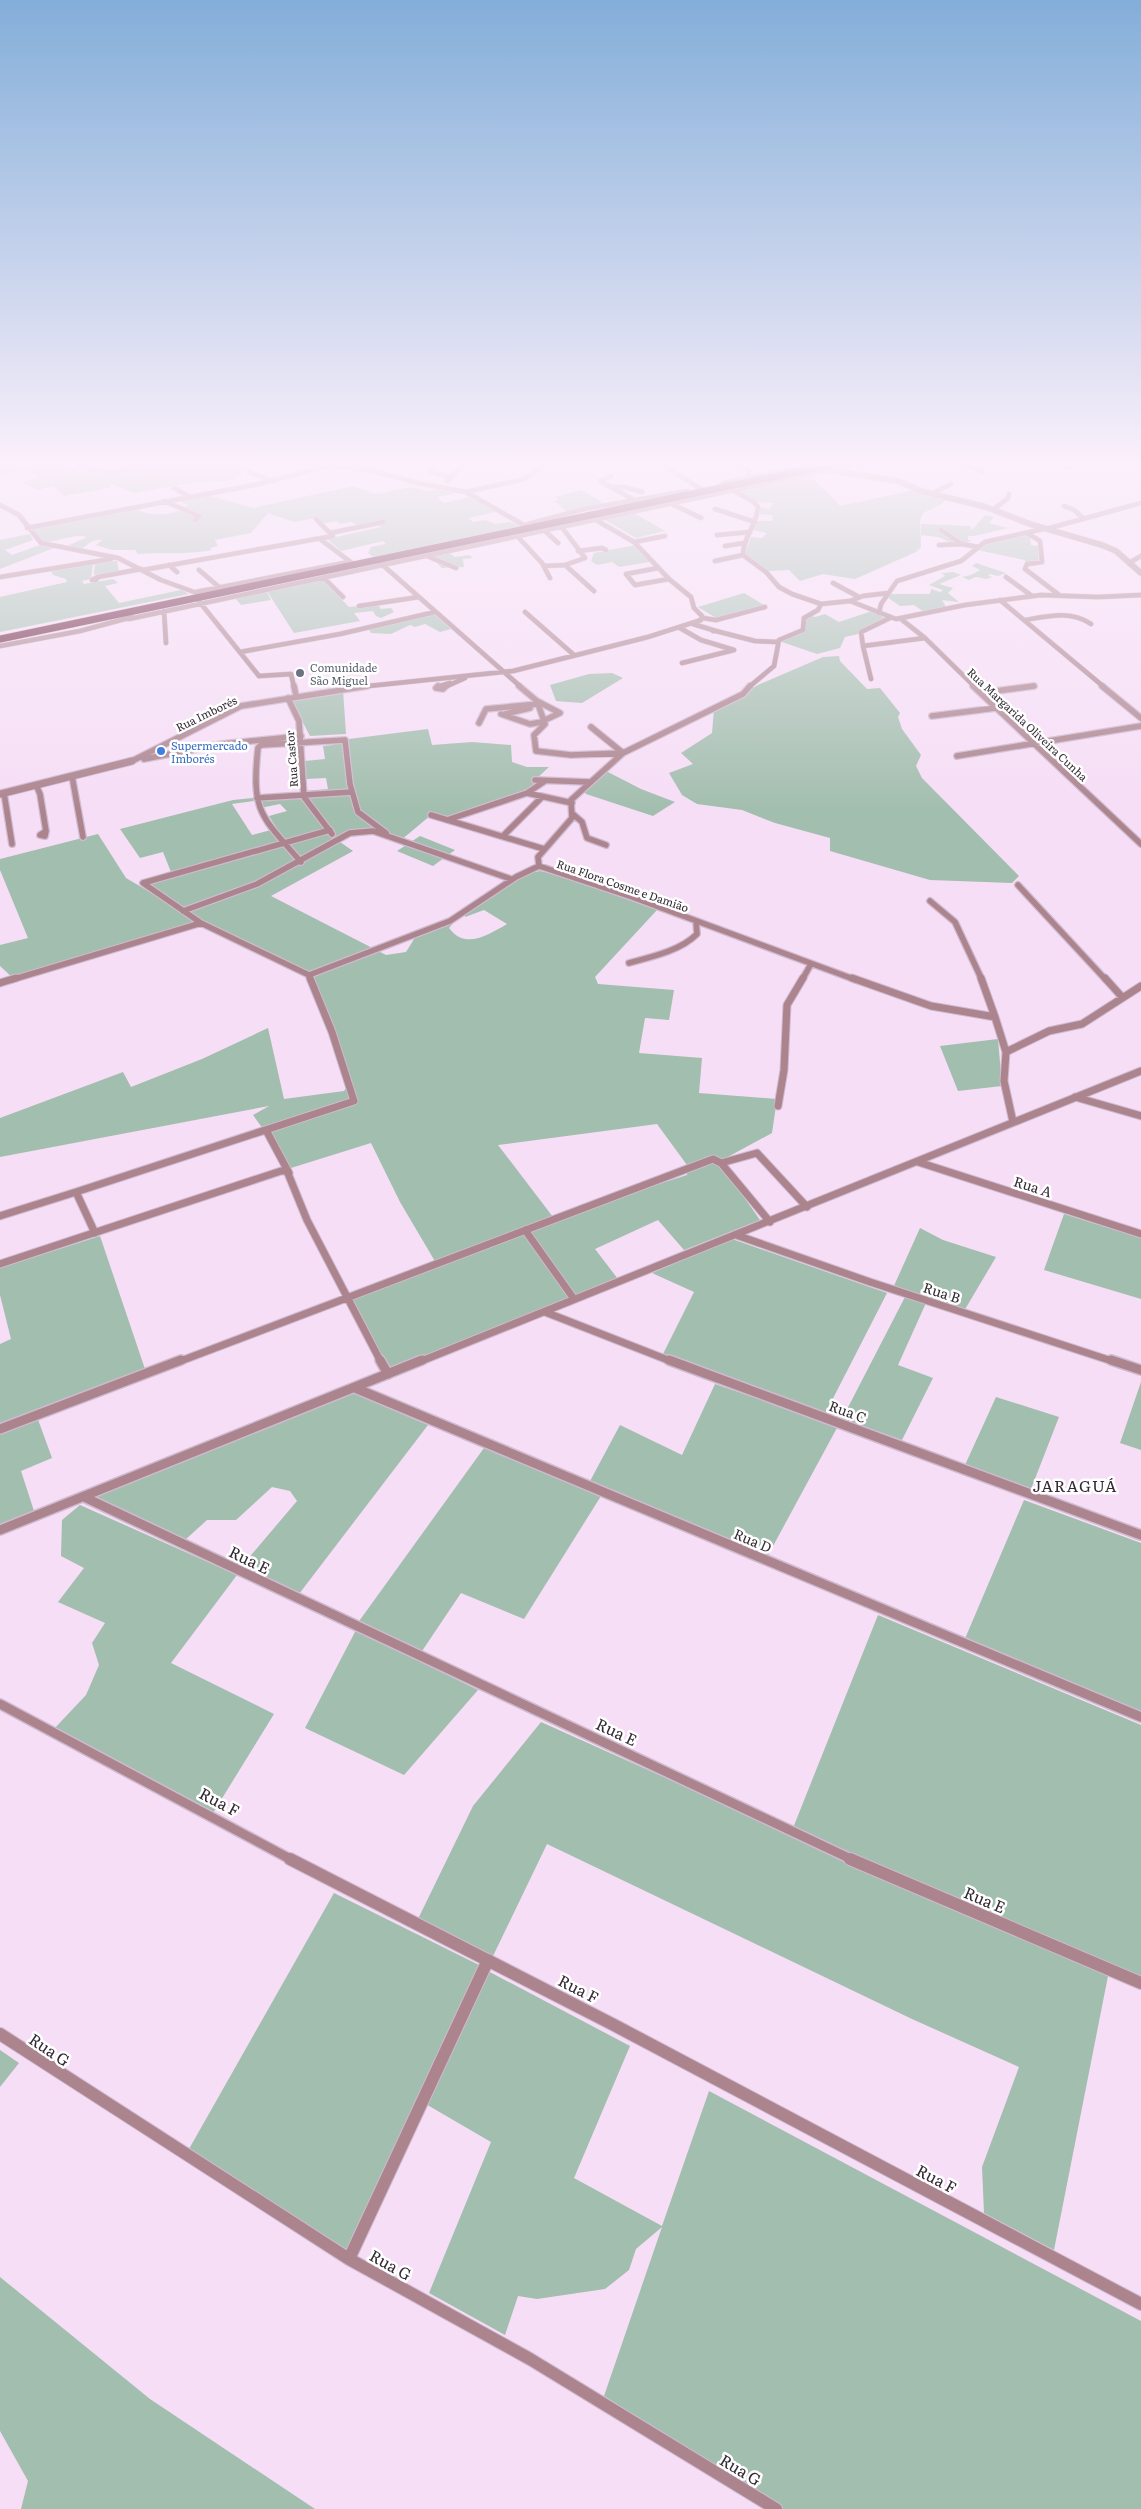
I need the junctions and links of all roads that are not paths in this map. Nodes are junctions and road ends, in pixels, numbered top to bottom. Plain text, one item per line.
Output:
1 (159, 579) edge
2 (210, 579) edge
3 (266, 579) edge
4 (280, 579) edge
5 (317, 579) edge
6 (325, 579) edge
7 (399, 579) edge
8 (581, 579) edge
9 (630, 579) edge
10 (669, 579) joint
11 (772, 579) edge
12 (903, 579) edge
13 (1009, 579) edge
14 (1038, 579) edge
15 (833, 583) dead end
16 (219, 588) junction
17 (594, 591) dead end
18 (888, 593) junction
19 (1058, 594) junction
20 (1141, 594) edge
21 (1032, 596) junction
22 (343, 597) dead end
23 (419, 597) junction
24 (859, 597) junction
25 (197, 598) junction
26 (1000, 600) junction
27 (850, 601) junction
28 (821, 604) junction
29 (359, 606) dead end
30 (765, 607) dead end
31 (139, 610) junction
32 (164, 611) junction
33 (436, 612) junction
34 (525, 612) dead end
35 (878, 613) junction
36 (703, 618) junction
37 (890, 618) junction
38 (129, 619) junction
39 (904, 619) junction
40 (1025, 620) junction
41 (693, 624) junction
42 (1091, 624) dead end
43 (680, 628) junction
44 (924, 638) junction
45 (0, 639) edge
46 (777, 642) junction
47 (166, 643) dead end
48 (0, 646) edge
49 (863, 646) junction
50 (240, 652) junction
51 (574, 656) junction
52 (682, 663) dead end
53 (502, 672) junction
54 (479, 674) junction
55 (871, 679) dead end
56 (450, 683) dead end
57 (1034, 686) dead end
58 (981, 694) junction
59 (296, 696) junction
60 (288, 698) junction
61 (537, 704) junction
62 (996, 708) junction
63 (932, 716) dead end
64 (1141, 718) edge
65 (543, 721) junction
66 (525, 722) junction
67 (479, 723) dead end
68 (1141, 726) edge
69 (590, 727) dead end
70 (301, 739) junction
71 (1032, 743) junction
72 (623, 753) junction
73 (957, 756) dead end
74 (132, 762) junction
75 (72, 776) junction
76 (535, 780) dead end
77 (545, 781) junction
78 (589, 782) junction
79 (36, 785) junction
80 (352, 792) junction
81 (2, 793) edge
82 (528, 794) junction
83 (304, 795) junction
84 (542, 797) junction
85 (258, 798) junction
86 (572, 803) junction
87 (431, 815) dead end
88 (574, 815) junction
89 (447, 820) junction
90 (330, 830) junction
91 (46, 831) dead end
92 (503, 836) junction
93 (83, 837) dead end
94 (392, 838) junction
95 (337, 839) junction
96 (12, 844) dead end
97 (285, 844) junction
98 (1141, 844) edge
99 (606, 845) dead end
100 (544, 848) junction
101 (301, 862) junction
102 (539, 866) junction
103 (511, 879) junction
104 (1018, 885) dead end
105 (930, 901) dead end
106 (183, 911) junction
107 (696, 921) junction
108 (201, 923) junction
109 (629, 963) dead end
110 (811, 964) junction
111 (310, 975) junction
112 (0, 983) edge
113 (1141, 986) edge
114 (1122, 997) junction
115 (995, 1017) junction
116 (1006, 1052) junction
117 (1141, 1071) edge
118 (1075, 1097) junction
119 (778, 1106) dead end
120 (1141, 1116) edge
121 (1013, 1122) junction
122 (266, 1130) junction
123 (918, 1162) junction
124 (721, 1163) junction
125 (290, 1173) junction
126 (76, 1192) junction
127 (807, 1207) junction
128 (0, 1216) edge
129 (770, 1222) junction
130 (525, 1230) junction
131 (95, 1233) junction
132 (736, 1234) junction
133 (1141, 1234) edge
134 (0, 1264) edge
135 (347, 1299) junction
136 (574, 1299) junction
137 (545, 1312) junction
138 (1141, 1370) edge
139 (388, 1374) junction
140 (355, 1388) junction
141 (0, 1429) edge
142 (84, 1497) junction
143 (0, 1530) edge
144 (1141, 1535) edge
145 (0, 1704) edge
146 (1141, 1718) edge
147 (488, 1960) junction
148 (1141, 1983) edge
149 (0, 2034) edge
150 (349, 2259) junction
151 (1141, 2304) edge
152 (776, 2509) edge

1 - 25 street
2 - 16 street
3 - 16 street
4 - 25 highway
5 - 25 street
6 - 22 street
7 - 23 street
8 - 17 street
9 - 10 street
10 - 36 street
11 - 28 street
12 - 18 street
13 - 21 street
14 - 19 street
15 - 24 street
16 - 25 street
18 - 24 street
18 - 35 street
19 - 20 street
19 - 21 street
21 - 26 street
23 - 29 street
23 - 33 street
24 - 27 street
25 - 31 highway
25 - 32 street
25 - 50 street
26 - 39 street
26 - 40 street
27 - 28 street
27 - 35 street
28 - 46 street
30 - 36 street
31 - 38 street
31 - 45 highway
32 - 38 street
32 - 47 street
33 - 50 street
33 - 53 street
34 - 51 street
35 - 37 street
36 - 41 street, Rua Imborés
37 - 39 street
37 - 49 street
38 - 48 street
39 - 44 street, Rua Margarida Oliveira Cunha
40 - 42 street
40 - 64 street
41 - 43 street, Rua Imborés
41 - 46 street
43 - 51 street, Rua Imborés
43 - 52 street
44 - 49 street
44 - 58 street, Rua Margarida Oliveira Cunha
46 - 72 street
49 - 55 street
50 - 59 street
51 - 53 street, Rua Imborés
53 - 54 street, Rua Imborés
53 - 61 street
54 - 56 street
54 - 59 street, Rua Imborés
57 - 58 street
58 - 62 street, Rua Margarida Oliveira Cunha
59 - 60 street, Rua Imborés
60 - 70 street, Rua Castor
60 - 74 street, Rua Imborés
61 - 65 street
61 - 65 street
61 - 66 street
61 - 66 street
61 - 67 street
62 - 63 street
62 - 71 street, Rua Margarida Oliveira Cunha
65 - 66 street
65 - 72 street
68 - 71 street
69 - 72 street
70 - 74 street
70 - 80 street
70 - 83 street, Rua Castor
70 - 85 street
71 - 73 street
71 - 98 street, Rua Margarida Oliveira Cunha
72 - 78 street
74 - 75 street
75 - 79 street
75 - 93 street
76 - 77 street
77 - 78 street
77 - 82 street
78 - 86 street
79 - 81 street
79 - 91 street
80 - 83 street
80 - 94 street
81 - 96 street
82 - 84 street
82 - 89 street
83 - 85 street
83 - 90 street, Rua Castor
84 - 86 street
84 - 92 street
85 - 97 street
86 - 88 street
87 - 89 street
88 - 99 street
88 - 100 street, Rua Flora Cosme e Damião
89 - 92 street
90 - 95 street, Rua Castor
90 - 97 street
92 - 100 street
94 - 95 street
94 - 103 street
95 - 101 street
97 - 101 street
97 - 106 street
100 - 102 street, Rua Flora Cosme e Damião
101 - 106 street
102 - 103 street
102 - 107 street, Rua Flora Cosme e Damião
103 - 111 street
104 - 114 street
105 - 115 street
106 - 108 street
107 - 109 street
107 - 110 street, Rua Flora Cosme e Damião
108 - 111 street
108 - 112 street
110 - 115 street, Rua Flora Cosme e Damião
110 - 119 street
111 - 122 street
113 - 114 street
114 - 116 street
115 - 116 street
116 - 121 street
117 - 118 street
118 - 120 street
118 - 121 street
121 - 123 street
122 - 125 street
122 - 126 street
123 - 127 street
123 - 133 street, Rua A
124 - 127 street
124 - 129 street
124 - 130 street
125 - 131 street
125 - 135 street
126 - 128 street
126 - 131 street
127 - 129 street
129 - 132 street
130 - 135 street
130 - 136 street
131 - 134 street
132 - 136 street
132 - 138 street, Rua B
135 - 139 street
135 - 141 street
136 - 137 street
137 - 139 street
137 - 144 street, Rua C
139 - 140 street
140 - 142 street
140 - 146 street, Rua D
142 - 143 street
142 - 148 street, Rua E
145 - 147 street, Rua F
147 - 150 street
147 - 151 street, Rua F
149 - 150 street, Rua G
150 - 152 street, Rua G

